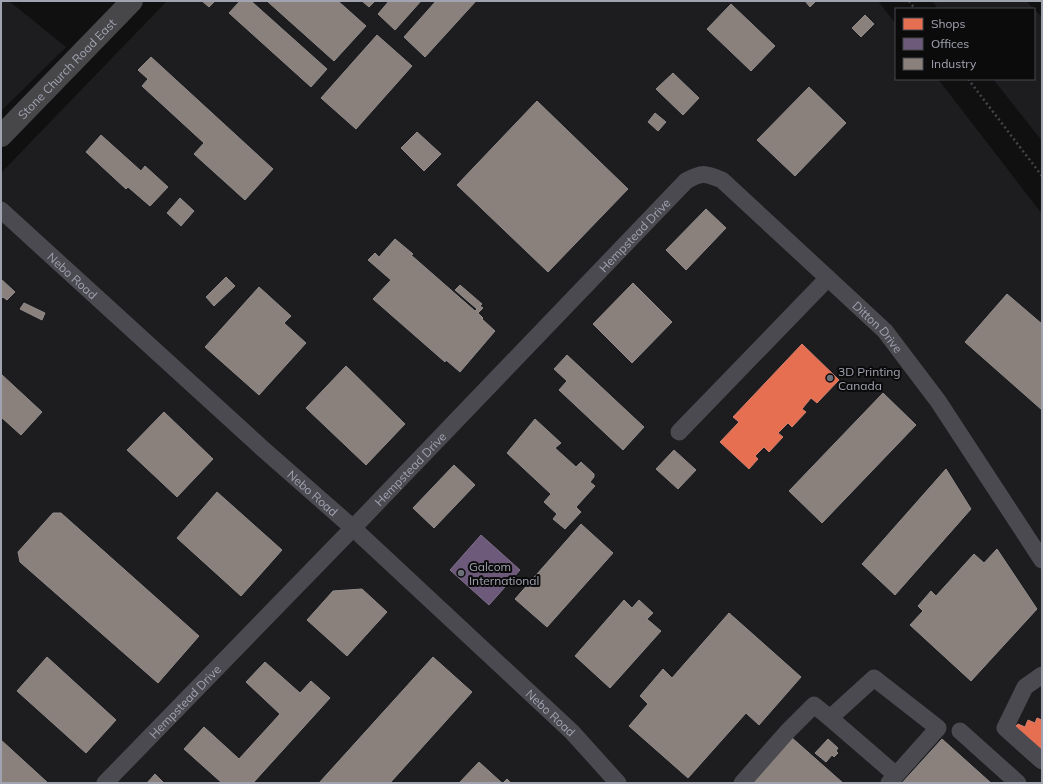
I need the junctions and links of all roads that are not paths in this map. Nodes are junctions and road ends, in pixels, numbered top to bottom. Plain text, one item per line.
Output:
1 (132, 1) edge
2 (1, 136) edge
3 (722, 180) joint
4 (1, 210) edge
5 (828, 278) junction
6 (679, 432) dead end
7 (353, 528) junction
8 (1042, 560) edge
9 (1042, 675) edge
10 (830, 718) junction
11 (960, 731) dead end
12 (1042, 761) edge
13 (892, 779) edge
14 (105, 783) edge
15 (618, 783) edge
16 (742, 783) edge
17 (1018, 783) edge

1 - 2 main road, Stone Church Road East
3 - 5 street, Ditton Drive
3 - 7 street, Hempstead Drive
4 - 7 street, Nebo Road
5 - 6 street
5 - 8 street, Ditton Drive
7 - 14 street, Hempstead Drive
7 - 15 street, Nebo Road
9 - 12 street
10 - 13 street
10 - 13 street
10 - 16 street
11 - 17 street

